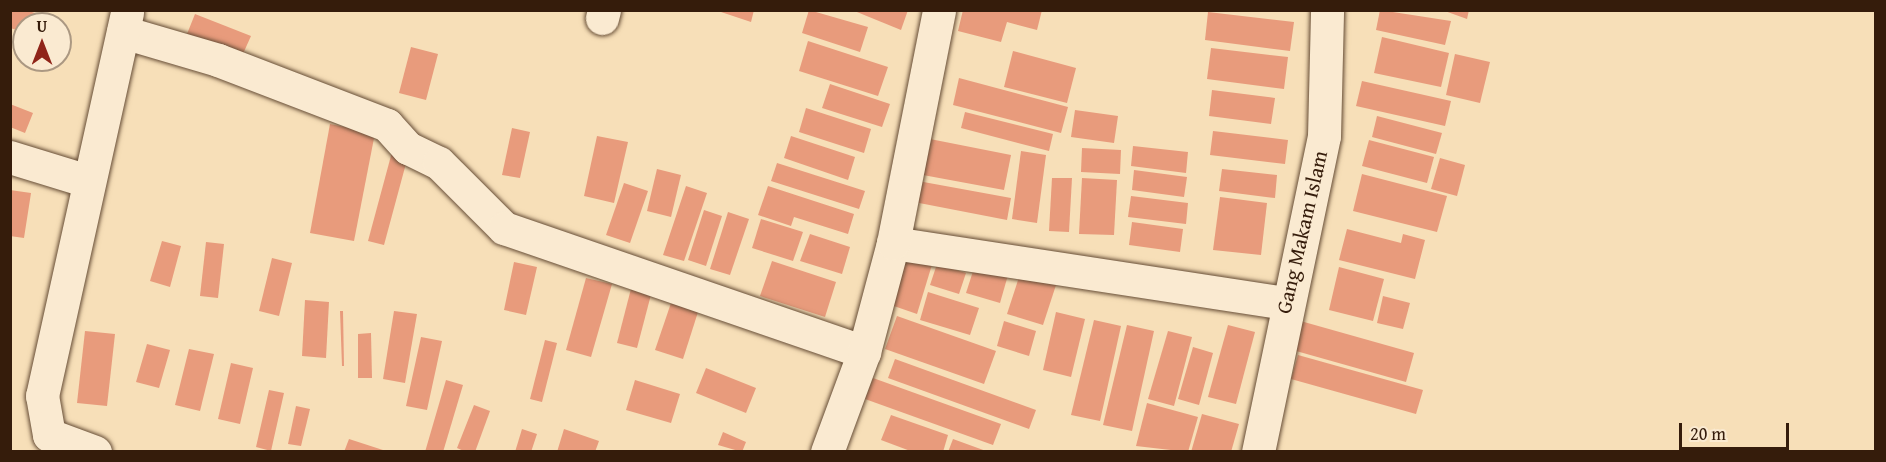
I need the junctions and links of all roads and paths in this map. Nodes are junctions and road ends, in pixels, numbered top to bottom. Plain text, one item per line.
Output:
1 (939, 10) edge
2 (1327, 10) edge
3 (125, 21) edge
4 (10, 158) edge
5 (88, 181) junction
6 (893, 243) junction
7 (1285, 303) junction
8 (864, 352) junction
9 (94, 452) edge
10 (827, 452) edge
11 (1258, 452) edge

1 - 6 street
2 - 7 street, Gang Makam Islam
3 - 5 street
3 - 8 street
4 - 5 street
5 - 9 street
6 - 7 street
6 - 8 street
7 - 11 street, Gang Makam Islam
8 - 10 street

